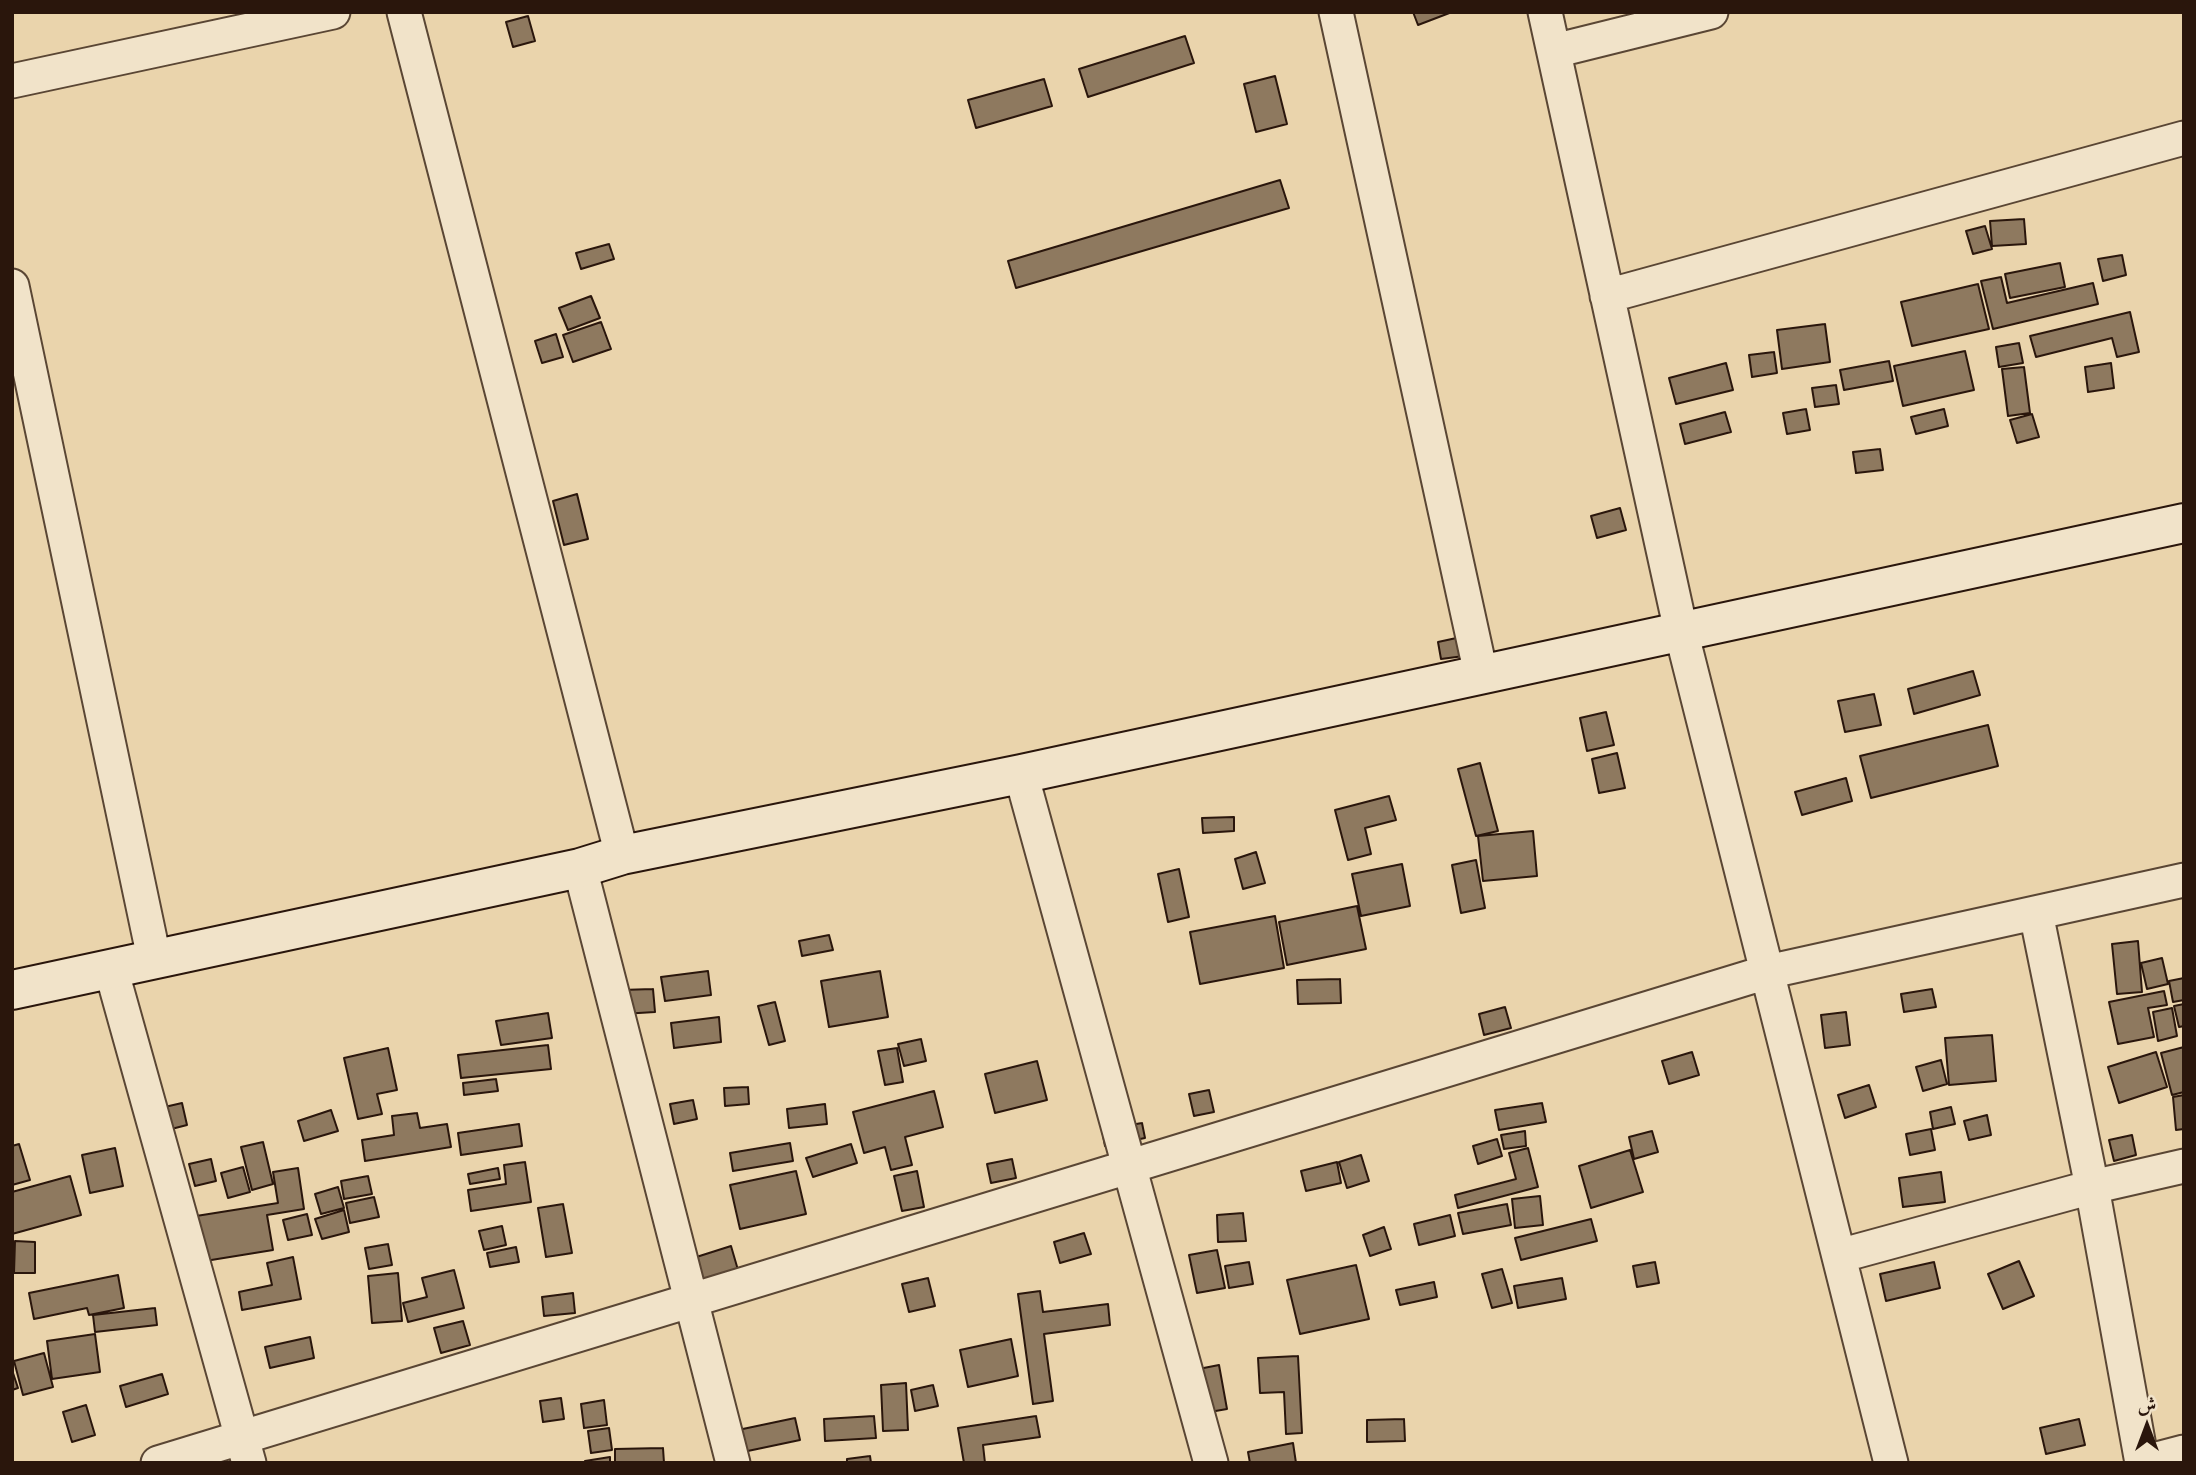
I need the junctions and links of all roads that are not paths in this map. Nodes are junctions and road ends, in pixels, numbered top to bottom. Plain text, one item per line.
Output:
1 (333, 12) edge
2 (404, 12) edge
3 (1336, 12) edge
4 (1545, 12) edge
5 (1711, 12) edge
6 (1554, 51) junction
7 (12, 81) edge
8 (2182, 146) edge
9 (12, 286) edge
10 (1607, 296) junction
11 (2184, 523) edge
12 (1681, 631) junction
13 (1481, 674) junction
14 (1021, 774) junction
15 (622, 855) junction
16 (580, 868) junction
17 (2184, 880) edge
18 (2036, 913) junction
19 (154, 958) junction
20 (111, 969) junction
21 (1767, 972) junction
22 (12, 990) edge
23 (2184, 1166) edge
24 (1129, 1167) junction
25 (2092, 1187) junction
26 (1839, 1256) junction
27 (691, 1300) junction
28 (246, 1450) edge
29 (2184, 1452) edge
30 (158, 1463) edge
31 (733, 1463) edge
32 (1211, 1463) edge
33 (1891, 1463) edge
34 (2142, 1463) edge

1 - 7 street
2 - 15 street
3 - 13 street
4 - 6 street
5 - 6 street
6 - 10 street
8 - 10 street
9 - 19 street
10 - 12 street
11 - 12 street
12 - 13 street
12 - 21 street
13 - 14 street
14 - 15 street
14 - 24 street
15 - 16 street
16 - 19 street
16 - 27 street
17 - 18 street
18 - 21 street
18 - 25 street
19 - 20 street
20 - 22 street
20 - 28 street
21 - 24 street
21 - 26 street
23 - 25 street
24 - 27 street
24 - 32 street
25 - 26 street
25 - 34 street
26 - 33 street
27 - 28 street
27 - 31 street
28 - 30 street
29 - 34 street

